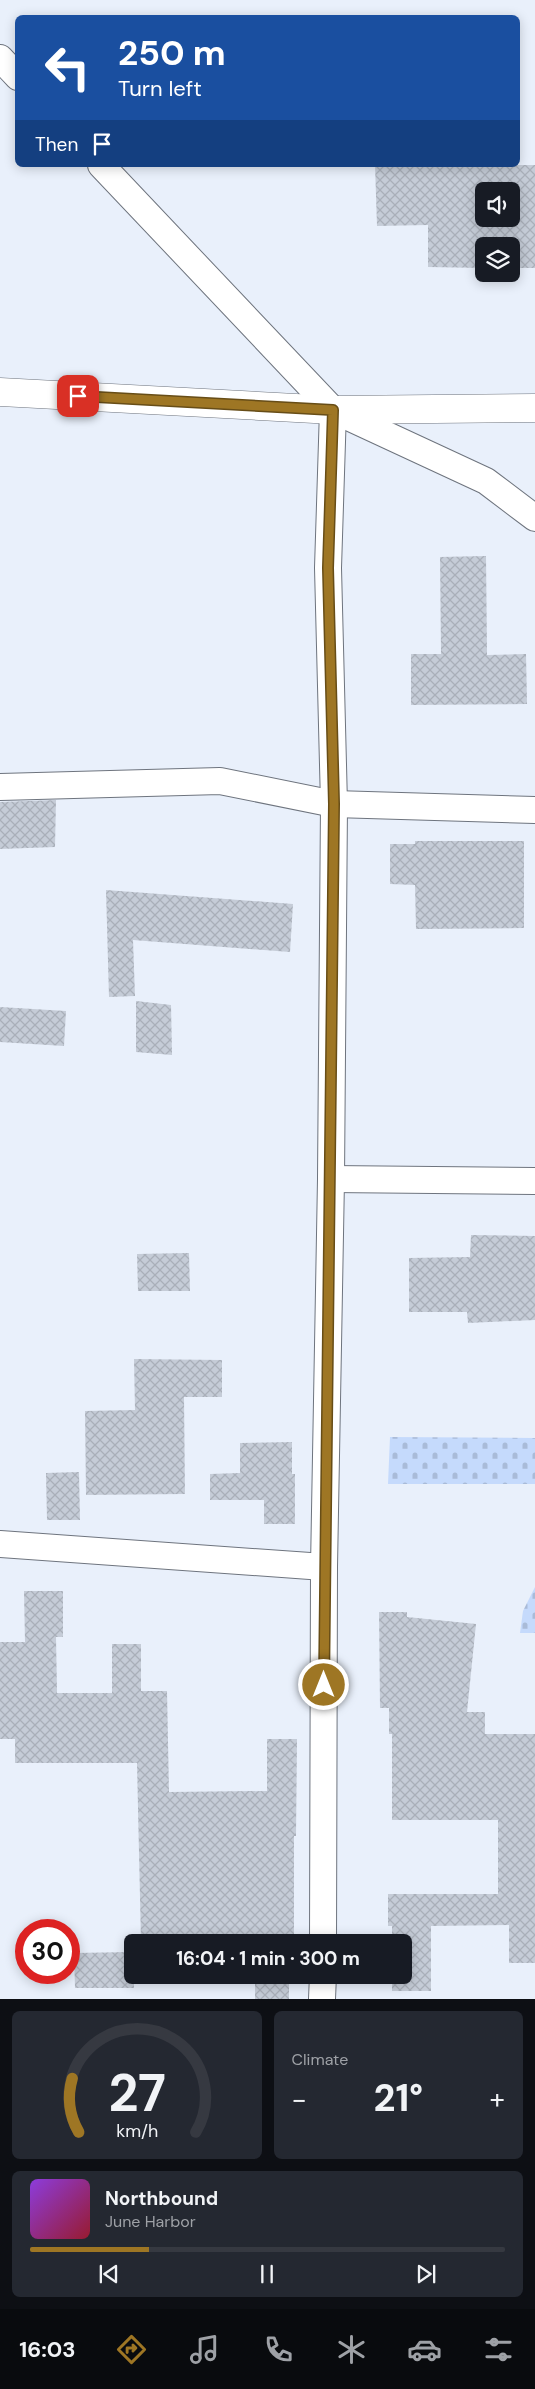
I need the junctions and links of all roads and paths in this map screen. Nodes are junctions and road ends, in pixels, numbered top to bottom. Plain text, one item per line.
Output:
1 (0, 58) edge
2 (15, 74) edge
3 (103, 167) edge
4 (0, 392) edge
5 (535, 408) edge
6 (333, 410) junction
7 (535, 518) edge
8 (0, 787) edge
9 (334, 804) junction
10 (535, 810) edge
11 (331, 1179) junction
12 (535, 1181) edge
13 (0, 1544) edge
14 (324, 1567) junction
15 (323, 1934) edge
16 (322, 1984) edge
17 (322, 1999) edge

1 - 2 street
3 - 6 street
4 - 6 street
5 - 6 street
6 - 7 street
6 - 9 street
8 - 9 street
9 - 10 street
9 - 11 street
11 - 12 street
11 - 14 street
13 - 14 street
14 - 15 street
16 - 17 street

